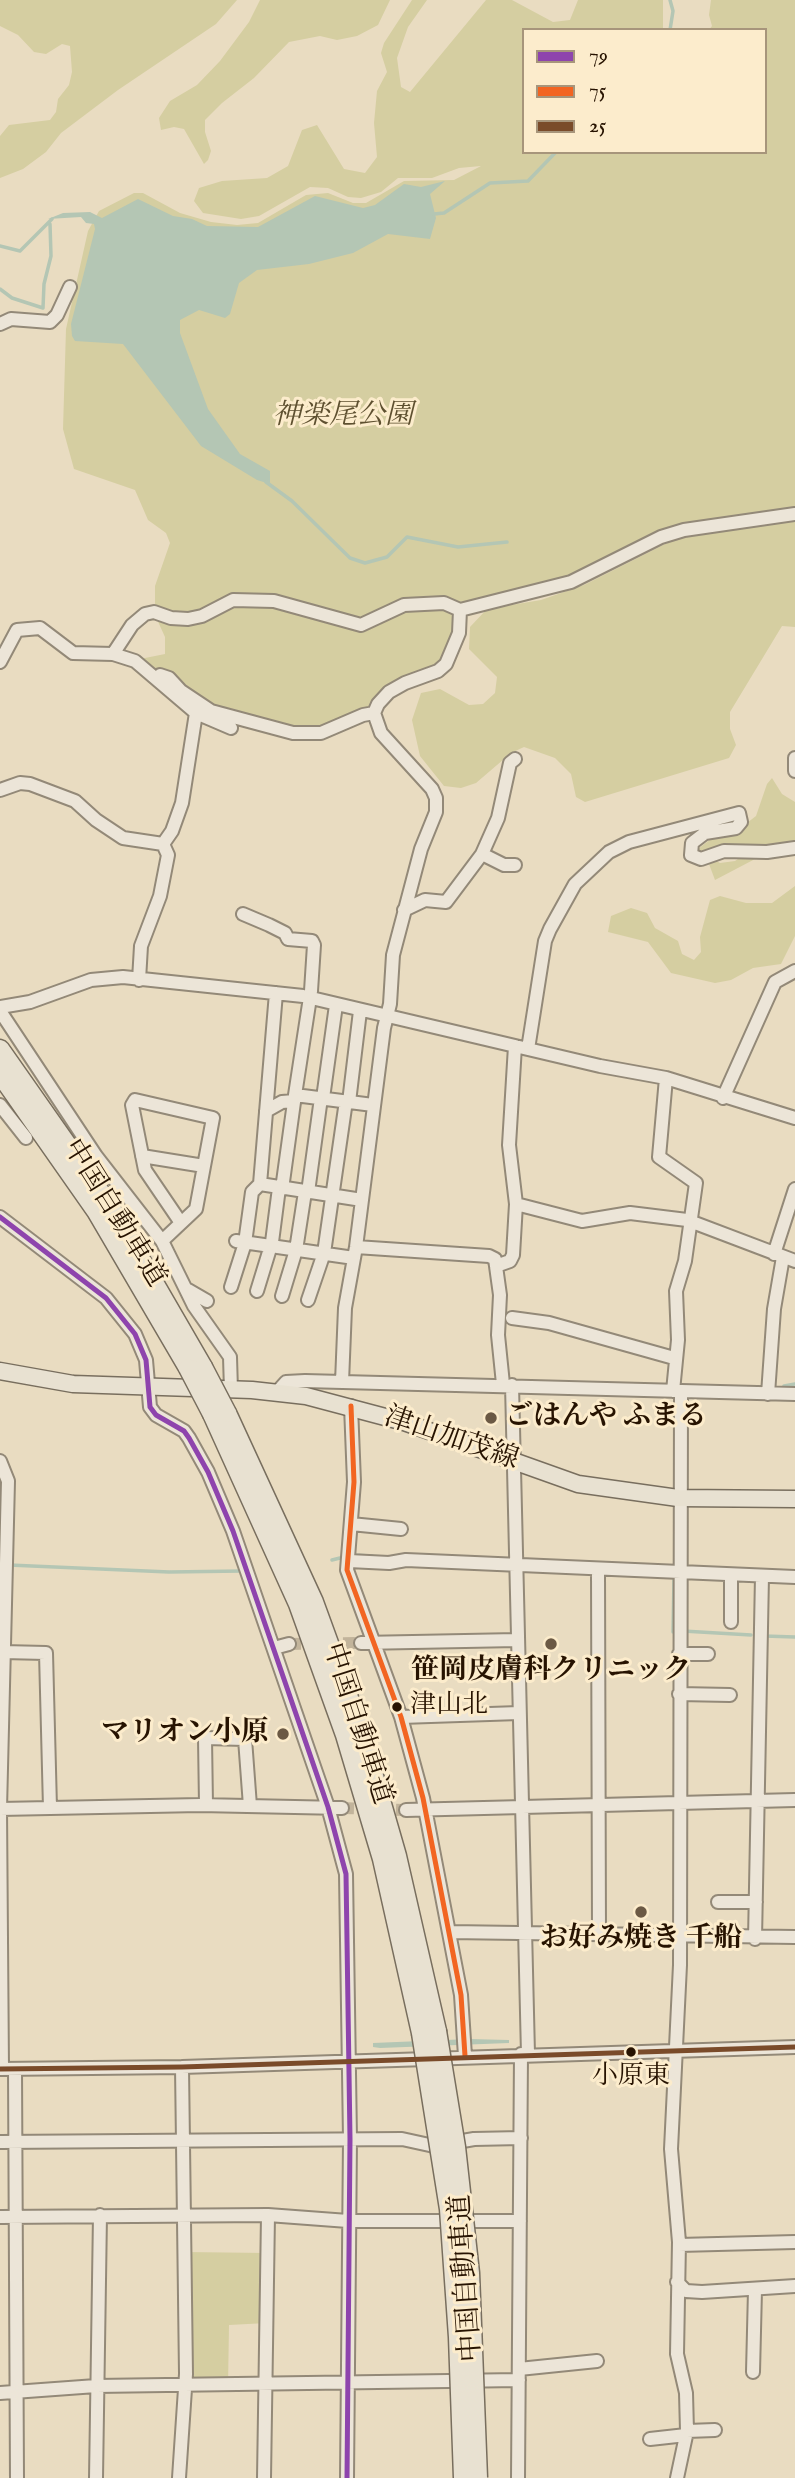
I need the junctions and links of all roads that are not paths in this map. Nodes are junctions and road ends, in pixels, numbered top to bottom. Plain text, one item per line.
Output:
1 (70, 287) dead end
2 (0, 324) edge
3 (795, 514) edge
4 (460, 610) junction
5 (113, 654) junction
6 (1, 659) edge
7 (153, 674) junction
8 (195, 713) junction
9 (374, 713) junction
10 (230, 728) dead end
11 (795, 758) edge
12 (515, 759) dead end
13 (795, 771) edge
14 (0, 790) edge
15 (163, 844) junction
16 (795, 848) edge
17 (482, 854) junction
18 (515, 865) dead end
19 (404, 910) junction
20 (243, 914) dead end
21 (795, 971) edge
22 (139, 981) junction
23 (276, 993) junction
24 (310, 997) junction
25 (336, 1005) junction
26 (0, 1009) edge
27 (360, 1011) junction
28 (387, 1018) junction
29 (521, 1048) junction
30 (0, 1049) edge
31 (0, 1074) edge
32 (666, 1078) junction
33 (294, 1098) junction
34 (322, 1098) junction
35 (723, 1098) junction
36 (348, 1101) junction
37 (0, 1105) edge
38 (373, 1105) junction
39 (267, 1111) junction
40 (795, 1118) edge
41 (26, 1138) dead end
42 (142, 1156) junction
43 (204, 1166) junction
44 (260, 1184) junction
45 (280, 1189) junction
46 (795, 1189) edge
47 (306, 1192) junction
48 (333, 1196) junction
49 (362, 1200) junction
50 (516, 1203) junction
51 (0, 1217) edge
52 (691, 1222) junction
53 (181, 1223) junction
54 (162, 1241) junction
55 (240, 1242) junction
56 (271, 1246) junction
57 (296, 1250) junction
58 (355, 1253) junction
59 (324, 1254) junction
60 (784, 1258) edge
61 (496, 1266) junction
62 (231, 1287) dead end
63 (188, 1290) junction
64 (257, 1291) dead end
65 (282, 1296) dead end
66 (308, 1300) dead end
67 (207, 1301) dead end
68 (512, 1318) dead end
69 (674, 1358) junction
70 (195, 1368) junction
71 (0, 1371) edge
72 (0, 1376) edge
73 (22, 1377) junction
74 (342, 1382) junction
75 (508, 1384) junction
76 (148, 1389) junction
77 (231, 1390) junction
78 (677, 1391) junction
79 (277, 1392) junction
80 (768, 1394) junction
81 (795, 1394) edge
82 (351, 1406) junction
83 (0, 1461) edge
84 (512, 1462) junction
85 (678, 1498) junction
86 (795, 1499) edge
87 (351, 1524) junction
88 (401, 1528) dead end
89 (349, 1561) junction
90 (516, 1566) junction
91 (598, 1570) junction
92 (678, 1573) junction
93 (731, 1575) junction
94 (762, 1576) junction
95 (795, 1577) edge
96 (731, 1622) dead end
97 (517, 1640) junction
98 (361, 1643) tunnel mouth
99 (289, 1644) tunnel mouth
100 (377, 1644) junction
101 (274, 1648) junction
102 (3, 1652) junction
103 (679, 1654) junction
104 (708, 1654) dead end
105 (679, 1694) junction
106 (730, 1695) dead end
107 (520, 1713) junction
108 (401, 1717) junction
109 (795, 1800) edge
110 (758, 1802) junction
111 (205, 1805) junction
112 (679, 1805) junction
113 (250, 1806) junction
114 (599, 1806) junction
115 (328, 1807) junction
116 (522, 1807) junction
117 (50, 1808) junction
118 (342, 1808) tunnel mouth
119 (0, 1809) edge
120 (406, 1810) tunnel mouth
121 (423, 1810) junction
122 (718, 1902) dead end
123 (756, 1902) junction
124 (450, 1931) junction
125 (524, 1934) junction
126 (599, 1935) junction
127 (680, 1937) junction
128 (795, 1937) edge
129 (755, 1939) junction
130 (429, 2032) junction
131 (795, 2047) edge
132 (676, 2050) junction
133 (525, 2054) junction
134 (465, 2056) junction
135 (348, 2062) junction
136 (181, 2067) junction
137 (6, 2069) edge
138 (521, 2138) junction
139 (350, 2139) junction
140 (181, 2141) junction
141 (6, 2142) edge
142 (268, 2215) junction
143 (14, 2216) junction
144 (100, 2216) junction
145 (182, 2216) junction
146 (0, 2217) edge
147 (348, 2221) junction
148 (520, 2221) junction
149 (795, 2242) edge
150 (679, 2245) junction
151 (677, 2283) junction
152 (795, 2286) edge
153 (755, 2290) junction
154 (597, 2361) dead end
155 (752, 2372) dead end
156 (519, 2375) junction
157 (347, 2380) junction
158 (96, 2386) junction
159 (184, 2386) junction
160 (266, 2386) junction
161 (15, 2392) junction
162 (0, 2393) edge
163 (715, 2430) dead end
164 (687, 2433) junction
165 (650, 2439) dead end
166 (17, 2478) edge
167 (96, 2478) edge
168 (179, 2478) edge
169 (264, 2478) edge
170 (347, 2478) edge
171 (463, 2478) edge
172 (478, 2478) edge
173 (518, 2478) edge
174 (677, 2478) edge

1 - 2 street
3 - 4 street
4 - 5 street
4 - 9 street
5 - 6 street
5 - 7 street
7 - 8 street
7 - 9 street
8 - 10 street
8 - 15 street
9 - 19 street
11 - 13 street
12 - 17 street
14 - 15 street
15 - 22 street
16 - 29 street
17 - 18 street
17 - 19 street
19 - 28 street
20 - 24 street
21 - 35 street
22 - 23 street
22 - 26 street
23 - 24 street
23 - 39 street
24 - 25 street
24 - 33 street
25 - 27 street
25 - 34 street
26 - 54 street
27 - 28 street
27 - 36 street
28 - 29 street
28 - 38 street
29 - 32 street
29 - 50 street
30 - 70 highway, 中国自動車道
31 - 70 highway, 中国自動車道
32 - 35 street
32 - 52 street
33 - 34 street
33 - 39 street
33 - 45 street
34 - 36 street
34 - 47 street
35 - 40 street
36 - 38 street
36 - 48 street
37 - 41 street
38 - 49 street
39 - 44 street
42 - 43 street
42 - 43 street
42 - 53 street
43 - 53 street
44 - 45 street
44 - 55 street
45 - 47 street
45 - 56 street
46 - 60 street
47 - 48 street
47 - 57 street
48 - 49 street
48 - 59 street
49 - 58 street
50 - 52 street
50 - 61 street
51 - 76 street
52 - 60 street
52 - 69 street
53 - 54 street
54 - 63 street
55 - 56 street
55 - 62 street
56 - 57 street
56 - 64 street
57 - 59 street
57 - 65 street
58 - 59 street
58 - 61 street
58 - 74 street
59 - 66 street
60 - 80 street
61 - 75 street
63 - 67 street
63 - 77 street
68 - 69 street
69 - 78 street
70 - 130 highway, 中国自動車道, bridge
71 - 73 main road, 津山加茂線
72 - 73 main road, 津山加茂線
73 - 76 main road, 津山加茂線
74 - 75 street
74 - 79 street
75 - 78 street
75 - 84 street
76 - 77 main road, 津山加茂線
76 - 101 street
77 - 79 main road, 津山加茂線
78 - 80 street
78 - 85 street
79 - 82 main road, 津山加茂線
80 - 81 street
82 - 84 main road, 津山加茂線
82 - 87 street
83 - 102 street
84 - 85 main road, 津山加茂線
84 - 90 street
85 - 86 main road, 津山加茂線
85 - 92 street
87 - 88 street
87 - 89 street
89 - 90 street
89 - 100 street
90 - 91 street
90 - 97 street
91 - 92 street
91 - 114 street
92 - 93 street
92 - 103 street
93 - 94 street
93 - 96 street
94 - 95 street
94 - 110 street
97 - 100 street
97 - 107 street
98 - 100 street
99 - 101 street
100 - 108 street
101 - 115 street
102 - 117 street
102 - 119 street
103 - 104 street
103 - 105 street
105 - 106 street
105 - 112 street
107 - 108 street
107 - 116 street
108 - 121 street
109 - 110 street
110 - 112 street
110 - 123 street
111 - 113 street
111 - 113 street
111 - 117 street
112 - 114 street
112 - 127 street
113 - 115 street
114 - 116 street
114 - 126 street
115 - 118 street
115 - 135 street
116 - 121 street
116 - 125 street
117 - 119 street
119 - 137 street
120 - 121 street
121 - 124 street
122 - 123 street
123 - 129 street
124 - 125 street
124 - 134 street
125 - 126 street
125 - 133 street
126 - 127 street
127 - 129 street
127 - 132 street
128 - 129 street
130 - 171 highway, 中国自動車道, bridge
130 - 172 highway, 中国自動車道, bridge
131 - 132 street
132 - 133 street
132 - 150 street
133 - 134 street
133 - 138 street
134 - 135 street
135 - 136 street
135 - 139 street
136 - 137 street
136 - 140 street
137 - 141 street
138 - 139 street
138 - 148 street
139 - 140 street
139 - 147 street
140 - 141 street
140 - 145 street
141 - 143 street
142 - 145 street
142 - 147 street
142 - 160 street
143 - 144 street
143 - 146 street
143 - 161 street
144 - 145 street
144 - 158 street
145 - 159 street
147 - 148 street
147 - 157 street
148 - 156 street
149 - 150 street
150 - 151 street
151 - 153 street
151 - 164 street
152 - 153 street
153 - 155 street
154 - 156 street
156 - 157 street
156 - 173 street
157 - 160 street
157 - 170 street
158 - 159 street
158 - 161 street
158 - 167 street
159 - 160 street
159 - 168 street
160 - 169 street
161 - 162 street
161 - 166 street
163 - 164 street
164 - 165 street
164 - 174 street

